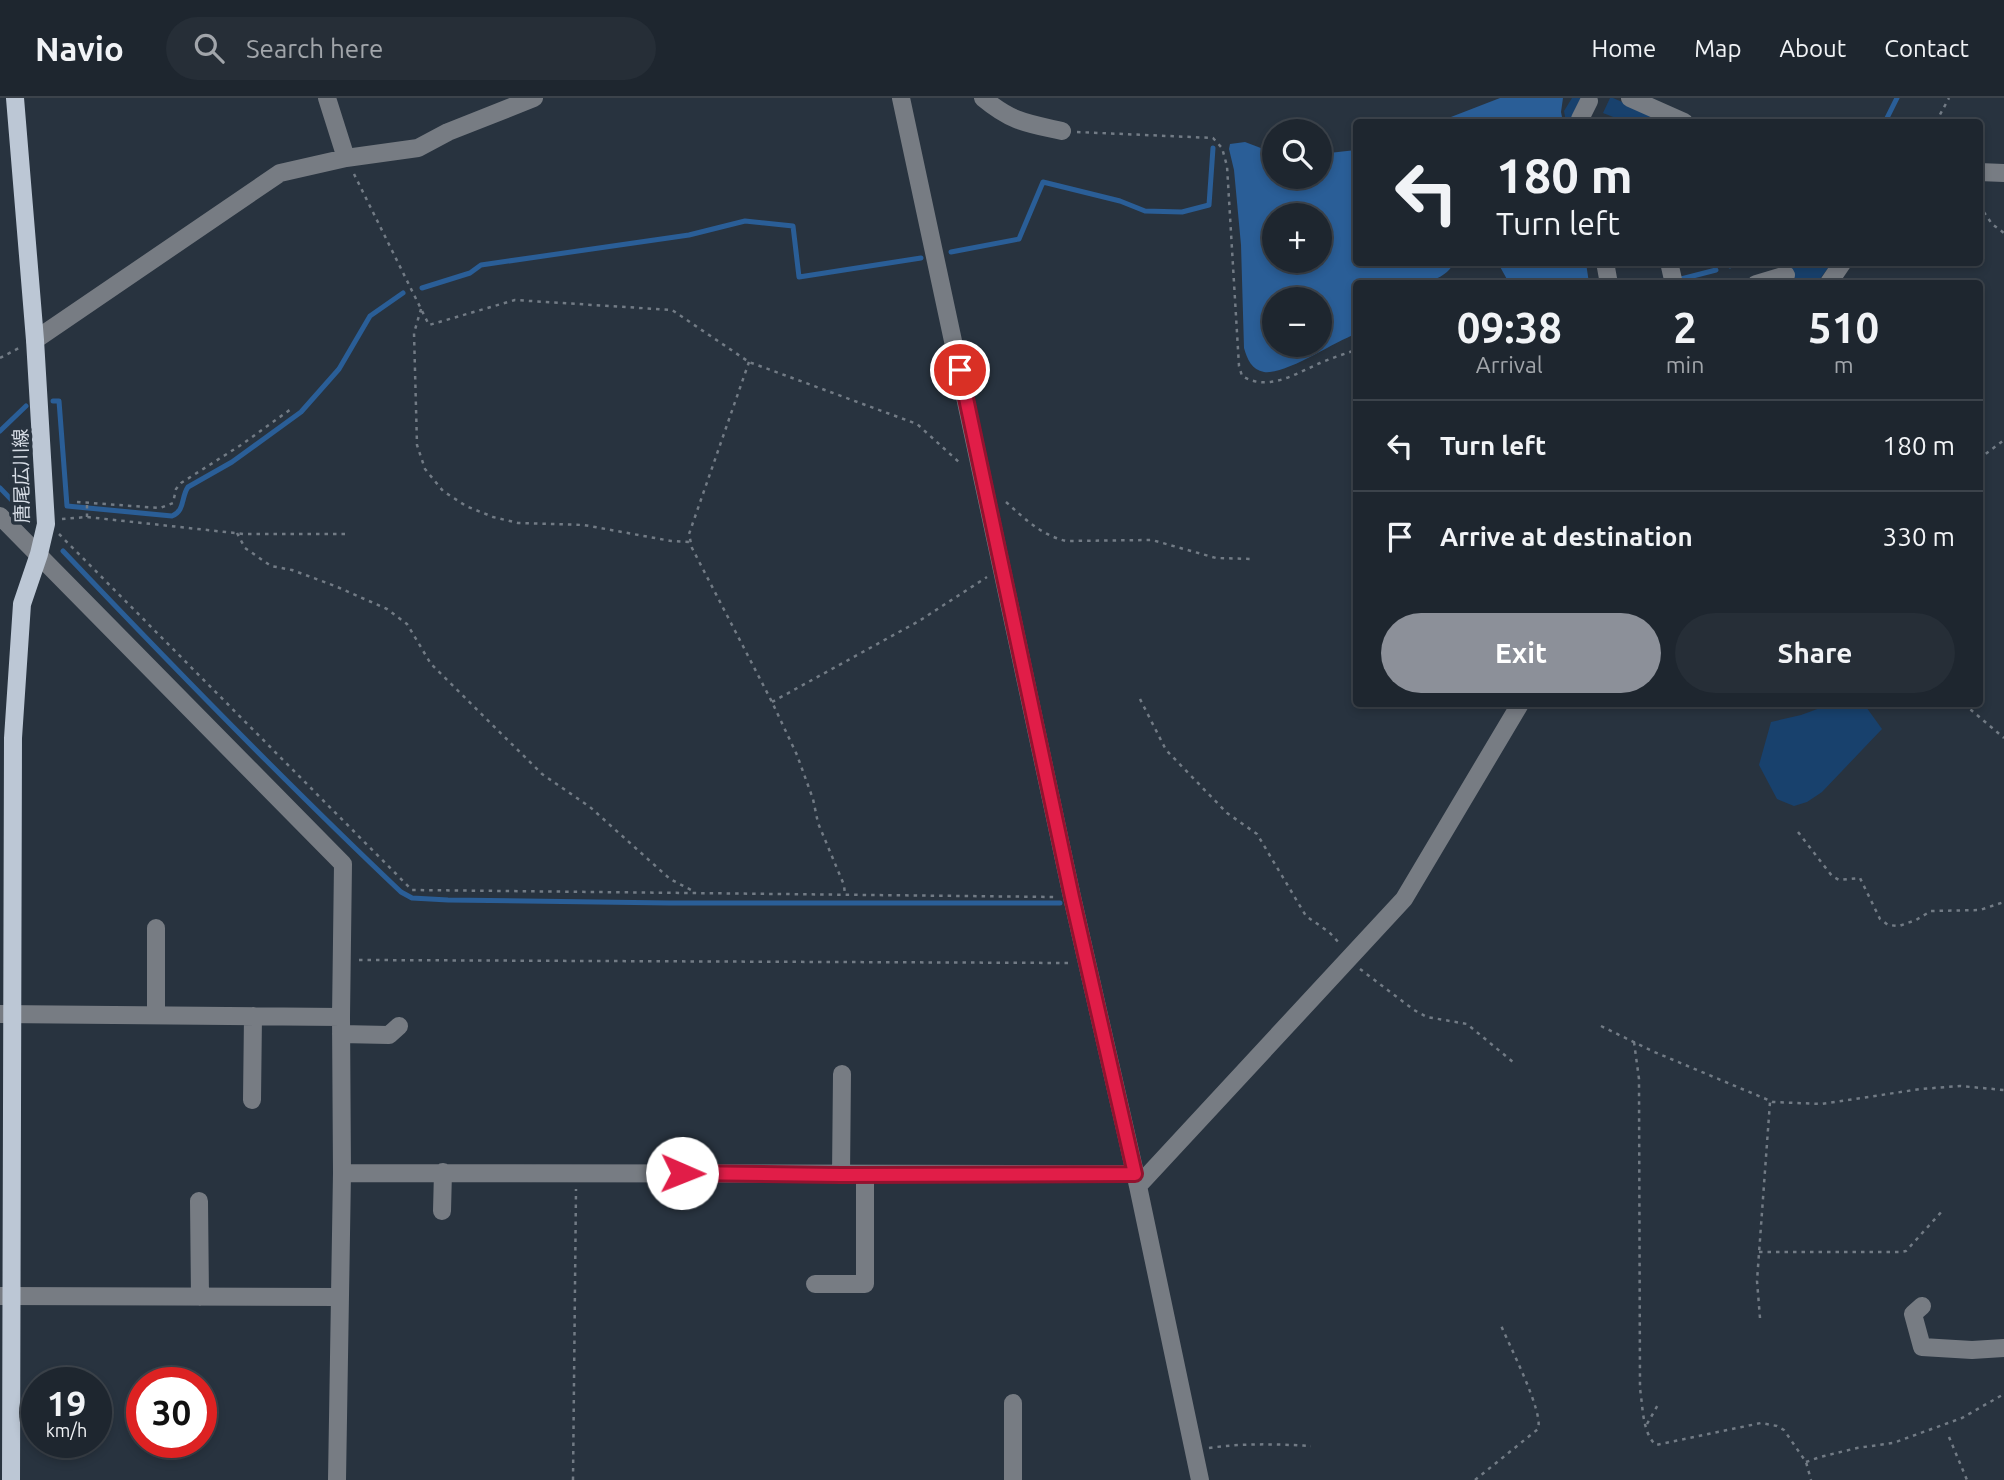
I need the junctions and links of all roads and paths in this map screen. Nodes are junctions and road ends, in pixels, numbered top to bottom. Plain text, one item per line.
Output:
1 (15, 98) edge
2 (327, 98) edge
3 (534, 98) edge
4 (901, 98) edge
5 (983, 98) edge
6 (1630, 98) edge
7 (1949, 98) edge
8 (1589, 101) dead end
9 (1580, 119) edge
10 (1677, 119) edge
11 (1938, 119) edge
12 (1062, 131) joint
13 (346, 158) junction
14 (1983, 172) edge
15 (2004, 173) edge
16 (1983, 211) edge
17 (2004, 233) edge
18 (1786, 275) dead end
19 (1769, 280) edge
20 (421, 309) junction
21 (35, 340) junction
22 (1353, 351) edge
23 (750, 362) junction
24 (291, 409) dead end
25 (2004, 440) edge
26 (1983, 456) edge
27 (961, 463) dead end
28 (987, 496) junction
29 (77, 502) dead end
30 (87, 503) junction
31 (0, 516) edge
32 (87, 517) junction
33 (46, 523) junction
34 (237, 533) junction
35 (345, 534) dead end
36 (691, 542) junction
37 (39, 554) junction
38 (1253, 559) dead end
39 (1003, 569) junction
40 (1140, 699) dead end
41 (772, 702) junction
42 (1514, 707) edge
43 (1968, 707) edge
44 (7, 738) edge
45 (2004, 738) edge
46 (1798, 832) dead end
47 (698, 893) junction
48 (845, 895) junction
49 (1072, 897) junction
50 (2004, 902) edge
51 (156, 928) dead end
52 (1348, 957) junction
53 (342, 960) junction
54 (1087, 963) junction
55 (6, 1014) edge
56 (156, 1015) junction
57 (253, 1016) junction
58 (341, 1026) junction
59 (399, 1026) dead end
60 (1601, 1026) dead end
61 (1634, 1042) junction
62 (1513, 1062) dead end
63 (842, 1074) dead end
64 (2004, 1090) edge
65 (252, 1100) dead end
66 (1770, 1101) junction
67 (576, 1171) junction
68 (443, 1172) junction
69 (342, 1173) junction
70 (841, 1175) junction
71 (865, 1175) junction
72 (1136, 1180) junction
73 (199, 1201) dead end
74 (1944, 1209) dead end
75 (442, 1211) dead end
76 (1759, 1252) junction
77 (815, 1284) dead end
78 (6, 1296) edge
79 (200, 1297) junction
80 (339, 1297) junction
81 (1922, 1306) dead end
82 (1760, 1318) dead end
83 (1500, 1323) dead end
84 (2004, 1348) edge
85 (2004, 1394) edge
86 (1013, 1403) dead end
87 (1659, 1403) dead end
88 (1646, 1426) junction
89 (1949, 1437) dead end
90 (1311, 1446) dead end
91 (1194, 1451) junction
92 (1806, 1462) junction
93 (11, 1480) edge
94 (337, 1480) edge
95 (573, 1480) edge
96 (1013, 1480) edge
97 (1200, 1480) edge
98 (1475, 1480) edge
99 (1811, 1480) edge
100 (1967, 1480) edge

1 - 21 main road, 唐尾広川線
2 - 13 street
3 - 13 street
4 - 28 street
5 - 12 street
6 - 10 street
7 - 11 path
8 - 9 street
12 - 22 path
13 - 20 path
13 - 21 street
14 - 15 street
16 - 17 path
18 - 19 street
20 - 23 path
20 - 36 path
21 - 33 main road, 唐尾広川線
23 - 27 path
23 - 36 path
24 - 30 path
25 - 26 path
28 - 38 path
28 - 39 street
29 - 30 path
30 - 32 path
31 - 37 street
32 - 33 path
32 - 34 path
33 - 37 main road, 唐尾広川線
33 - 47 path
34 - 35 path
34 - 47 path
36 - 41 path
37 - 44 main road, 唐尾広川線
37 - 53 street
39 - 41 path
39 - 49 street
40 - 52 path
41 - 48 path
42 - 52 street
43 - 45 path
44 - 55 main road, 唐尾広川線
46 - 50 path
47 - 48 path
48 - 49 path
49 - 54 street
51 - 56 street
52 - 62 path
52 - 72 street
53 - 54 path
53 - 58 street
54 - 72 street
55 - 56 street
55 - 78 main road, 唐尾広川線
56 - 57 street
57 - 58 street
57 - 65 street
58 - 59 street
58 - 69 street
60 - 61 path
61 - 66 path
61 - 88 path
63 - 70 street
64 - 66 path
66 - 76 path
67 - 68 street
67 - 70 street
67 - 95 path
68 - 69 street
68 - 75 street
69 - 80 street
70 - 71 street
71 - 72 street
71 - 77 street
72 - 91 street
73 - 79 street
74 - 76 path
76 - 82 path
78 - 79 street
78 - 93 main road, 唐尾広川線
79 - 80 street
80 - 94 street
81 - 84 street
83 - 98 path
85 - 92 path
86 - 96 street
87 - 88 path
88 - 92 path
89 - 100 path
90 - 91 path
91 - 97 street
92 - 99 path

